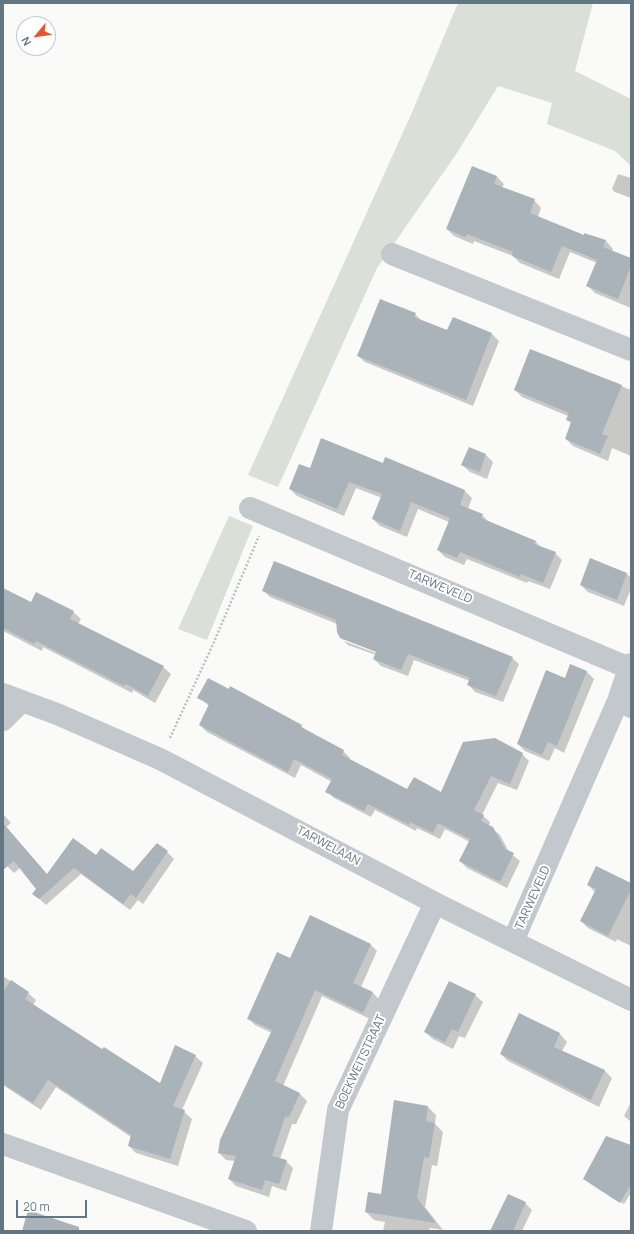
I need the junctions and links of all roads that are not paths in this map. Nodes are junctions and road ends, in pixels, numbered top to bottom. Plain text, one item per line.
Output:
1 (392, 254) dead end
2 (631, 350) edge
3 (259, 511) road end
4 (630, 666) edge
5 (12, 697) edge
6 (624, 704) edge
7 (3, 720) edge
8 (435, 903) junction
9 (513, 941) junction
10 (631, 1000) edge
11 (3, 1144) edge
12 (246, 1231) edge
13 (320, 1231) edge

1 - 2 street
3 - 4 street, TARWEVELD
4 - 6 street, TARWEVELD
5 - 7 street, TARWELAAN
5 - 8 street, TARWELAAN
6 - 9 street, TARWEVELD
8 - 9 street, TARWELAAN
8 - 13 street, BOEKWEITSTRAAT
9 - 10 street, TARWELAAN
11 - 12 street

